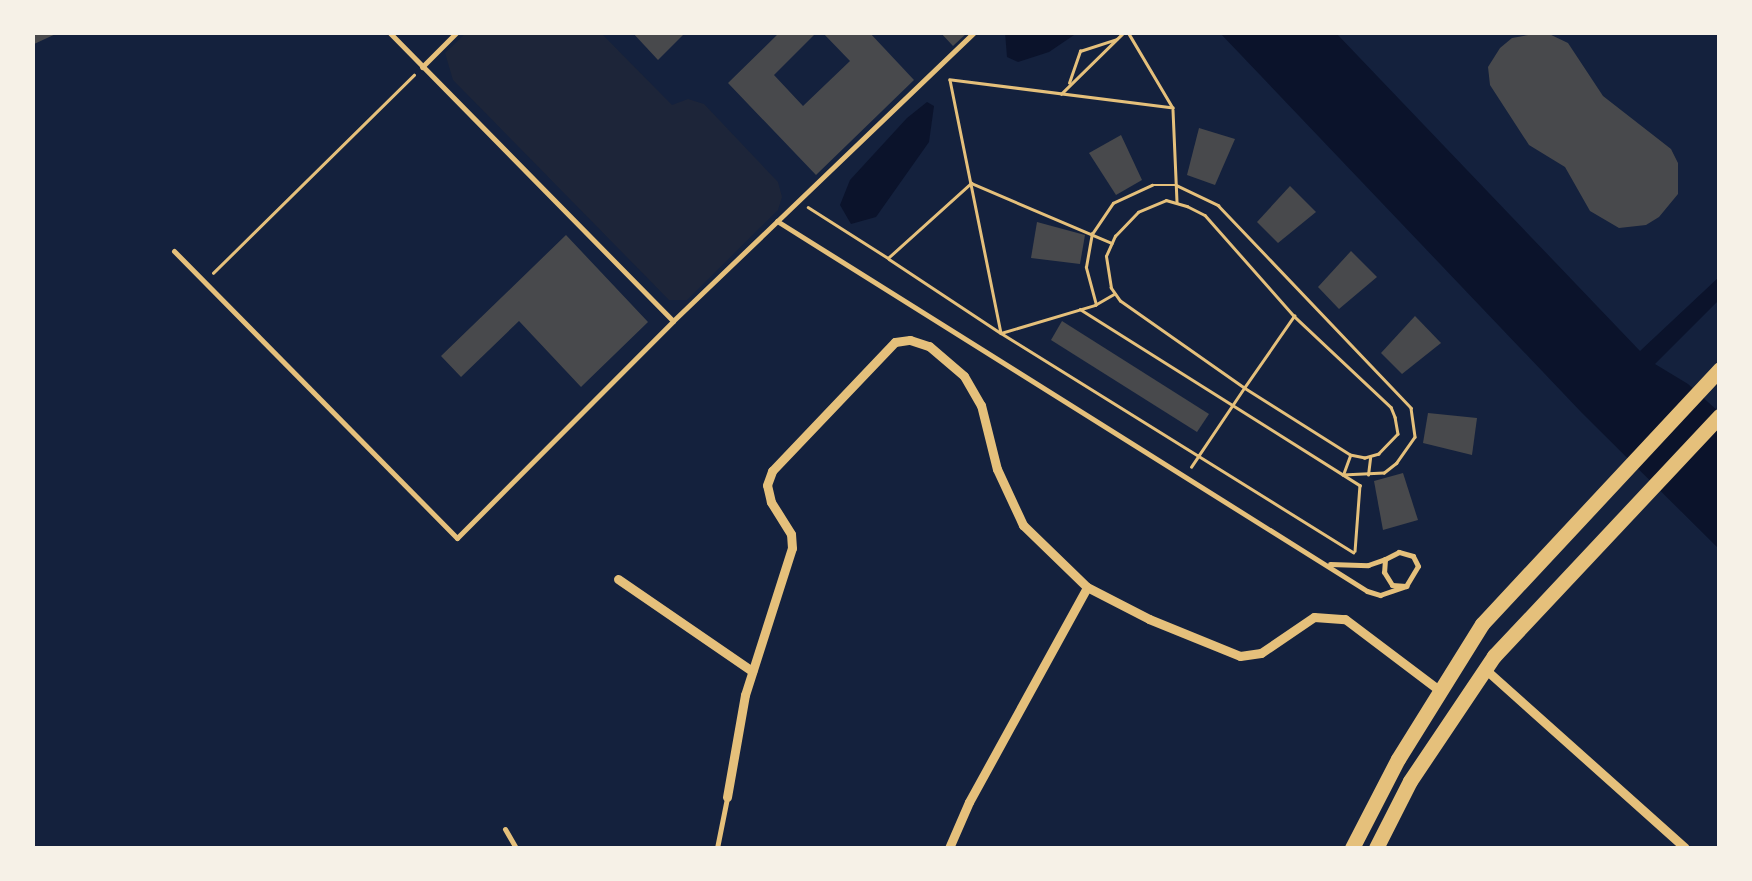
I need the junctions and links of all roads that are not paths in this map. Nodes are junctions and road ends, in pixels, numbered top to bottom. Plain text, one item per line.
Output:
1 (388, 32) edge
2 (457, 32) edge
3 (974, 32) edge
4 (422, 67) junction
5 (777, 222) junction
6 (174, 251) dead end
7 (673, 321) junction
8 (1715, 374) edge
9 (1720, 416) edge
10 (1386, 559) junction
11 (1322, 562) junction
12 (618, 579) dead end
13 (1406, 586) junction
14 (1088, 587) junction
15 (1485, 669) junction
16 (752, 672) junction
17 (1439, 690) junction
18 (728, 797) joint
19 (504, 828) dead end
20 (516, 848) edge
21 (717, 848) edge
22 (950, 848) edge
23 (1352, 848) edge
24 (1376, 848) edge
25 (1685, 848) edge

1 - 4 lane
2 - 4 lane
3 - 5 lane
4 - 7 lane
5 - 7 lane
5 - 11 lane
6 - 7 lane
8 - 17 highway
9 - 15 highway
10 - 11 lane
10 - 13 lane
10 - 13 lane
11 - 13 lane
12 - 16 street
14 - 16 street
14 - 17 street
14 - 22 street
15 - 24 highway
15 - 25 street
16 - 18 street
17 - 23 highway
18 - 21 lane
19 - 20 lane

